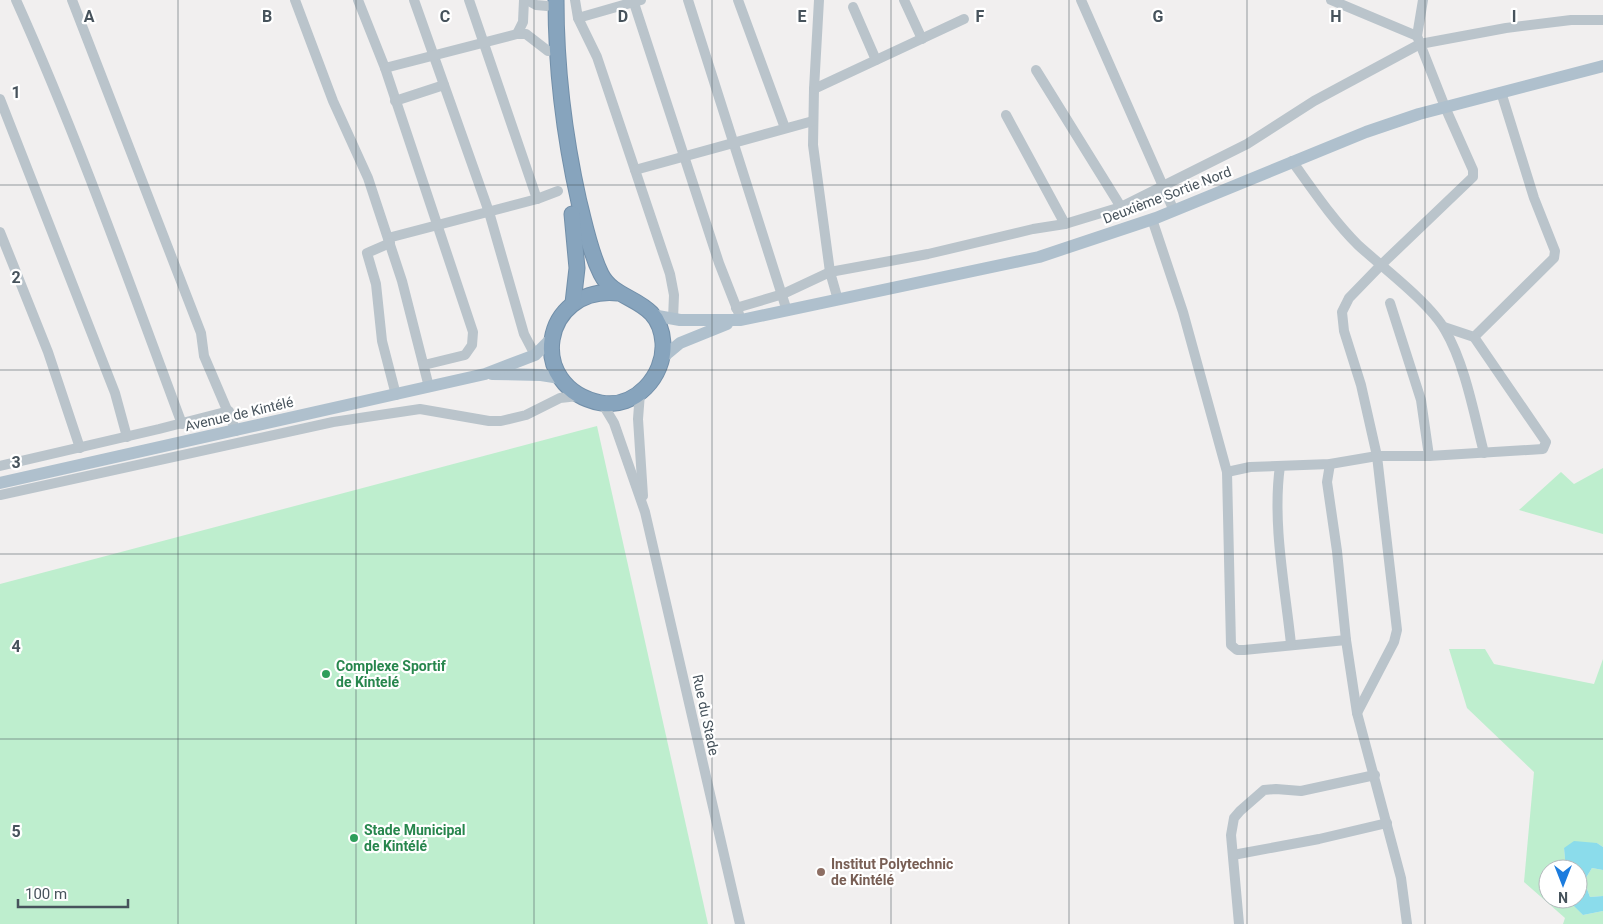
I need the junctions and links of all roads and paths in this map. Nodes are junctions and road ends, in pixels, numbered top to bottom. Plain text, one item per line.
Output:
1 (16, 0) edge
2 (72, 0) edge
3 (295, 0) edge
4 (358, 0) edge
5 (414, 0) edge
6 (469, 0) edge
7 (525, 0) edge
8 (575, 0) edge
9 (688, 0) edge
10 (738, 0) edge
11 (819, 0) edge
12 (904, 0) edge
13 (1081, 0) edge
14 (1422, 0) edge
15 (636, 1) edge
16 (1337, 1) edge
17 (550, 2) edge
18 (854, 7) dead end
19 (578, 18) junction
20 (964, 19) dead end
21 (1603, 20) edge
22 (517, 34) junction
23 (922, 39) junction
24 (1419, 40) junction
25 (483, 43) junction
26 (548, 51) junction
27 (433, 56) junction
28 (876, 60) junction
29 (1603, 66) edge
30 (385, 68) junction
31 (1036, 70) dead end
32 (444, 85) junction
33 (814, 89) junction
34 (1501, 92) junction
35 (0, 99) edge
36 (396, 101) junction
37 (1444, 107) junction
38 (1006, 115) dead end
39 (813, 121) junction
40 (785, 128) junction
41 (735, 142) junction
42 (685, 156) junction
43 (1292, 161) junction
44 (635, 170) junction
45 (1163, 188) junction
46 (558, 191) dead end
47 (537, 199) junction
48 (1121, 207) junction
49 (1174, 211) junction
50 (489, 212) junction
51 (1152, 219) junction
52 (438, 224) junction
53 (1064, 224) junction
54 (0, 232) edge
55 (389, 241) junction
56 (1381, 265) junction
57 (830, 272) junction
58 (618, 293) junction
59 (783, 294) junction
60 (838, 300) junction
61 (573, 303) junction
62 (1390, 303) dead end
63 (736, 308) junction
64 (788, 311) junction
65 (652, 315) junction
66 (673, 319) junction
67 (738, 321) junction
68 (1444, 327) junction
69 (1474, 337) junction
70 (551, 339) junction
71 (536, 355) junction
72 (662, 358) junction
73 (424, 365) junction
74 (485, 374) junction
75 (560, 378) junction
76 (429, 387) junction
77 (640, 393) junction
78 (396, 394) junction
79 (578, 396) junction
80 (602, 403) junction
81 (229, 411) junction
82 (182, 424) junction
83 (236, 431) junction
84 (127, 437) junction
85 (80, 448) junction
86 (1484, 453) junction
87 (1377, 456) junction
88 (1429, 456) junction
89 (1330, 464) junction
90 (0, 466) edge
91 (1280, 466) junction
92 (1227, 472) junction
93 (0, 483) edge
94 (0, 495) edge
95 (645, 512) junction
96 (1346, 640) junction
97 (1291, 644) junction
98 (1357, 713) junction
99 (1375, 775) junction
100 (1387, 823) junction
101 (1233, 855) junction
102 (740, 924) edge
103 (1238, 924) edge
104 (1408, 924) edge

1 - 82 street
2 - 81 street
3 - 55 street
4 - 30 street
5 - 27 street
6 - 25 street
7 - 17 street
7 - 22 street
8 - 19 street
9 - 41 street
10 - 40 street
11 - 33 street
12 - 23 street
13 - 45 street
14 - 24 street
15 - 19 street
15 - 42 street
16 - 24 street
17 - 26 highway
17 - 58 highway
18 - 28 street
19 - 44 street
20 - 23 street
21 - 24 street
22 - 25 street
22 - 26 street
23 - 28 street
24 - 37 street
24 - 45 street
25 - 27 street
25 - 47 street
26 - 61 highway
27 - 30 street
27 - 32 street
28 - 33 street
29 - 34 main road, Deuxième Sortie Nord
30 - 36 street
31 - 48 street
32 - 36 street
32 - 50 street
33 - 39 street
34 - 37 main road, Deuxième Sortie Nord
34 - 69 street
35 - 84 street
36 - 52 street
37 - 43 main road, Deuxième Sortie Nord
37 - 56 street
38 - 53 street
39 - 40 street
39 - 57 street
40 - 41 street
41 - 42 street
41 - 59 street
42 - 44 street
42 - 63 street
43 - 49 main road, Deuxième Sortie Nord
43 - 56 street
44 - 66 street
45 - 48 street
45 - 49 street
46 - 47 street
47 - 50 street
48 - 53 street
49 - 51 main road, Deuxième Sortie Nord
50 - 52 street
50 - 71 street
51 - 60 main road, Deuxième Sortie Nord
51 - 92 street
52 - 55 street
52 - 73 street
53 - 57 street
54 - 85 street
55 - 73 street
55 - 78 street
56 - 68 street
56 - 87 street
57 - 59 street
57 - 60 street
58 - 61 highway
58 - 65 highway
59 - 63 street
59 - 64 street
60 - 64 main road, Deuxième Sortie Nord
61 - 70 highway
62 - 88 street
63 - 67 street
64 - 67 main road, Deuxième Sortie Nord
65 - 66 main road, Deuxième Sortie Nord
65 - 72 highway
66 - 67 main road, Deuxième Sortie Nord
67 - 72 main road, Deuxième Sortie Nord
68 - 69 street
68 - 86 street
69 - 86 street
70 - 71 main road, Avenue de Kintélé
70 - 75 highway
71 - 74 main road, Avenue de Kintélé
72 - 77 highway
73 - 76 street
74 - 75 main road, Avenue de Kintélé
74 - 76 main road, Avenue de Kintélé
75 - 79 highway
76 - 78 main road, Avenue de Kintélé
77 - 80 highway
77 - 95 street, Rue du Stade
78 - 83 main road, Avenue de Kintélé
79 - 80 highway
79 - 94 street
80 - 95 street, Rue du Stade
81 - 82 street
81 - 83 street
82 - 84 street
83 - 93 main road, Avenue de Kintélé
84 - 85 street
85 - 90 street
86 - 88 street
87 - 88 street
87 - 89 street
87 - 98 street
89 - 91 street
89 - 96 street
91 - 92 street
91 - 97 street
92 - 97 street
95 - 102 street, Rue du Stade
96 - 97 street
96 - 98 street
98 - 99 street
99 - 100 street
99 - 101 street
100 - 101 street
100 - 104 street
101 - 103 street

